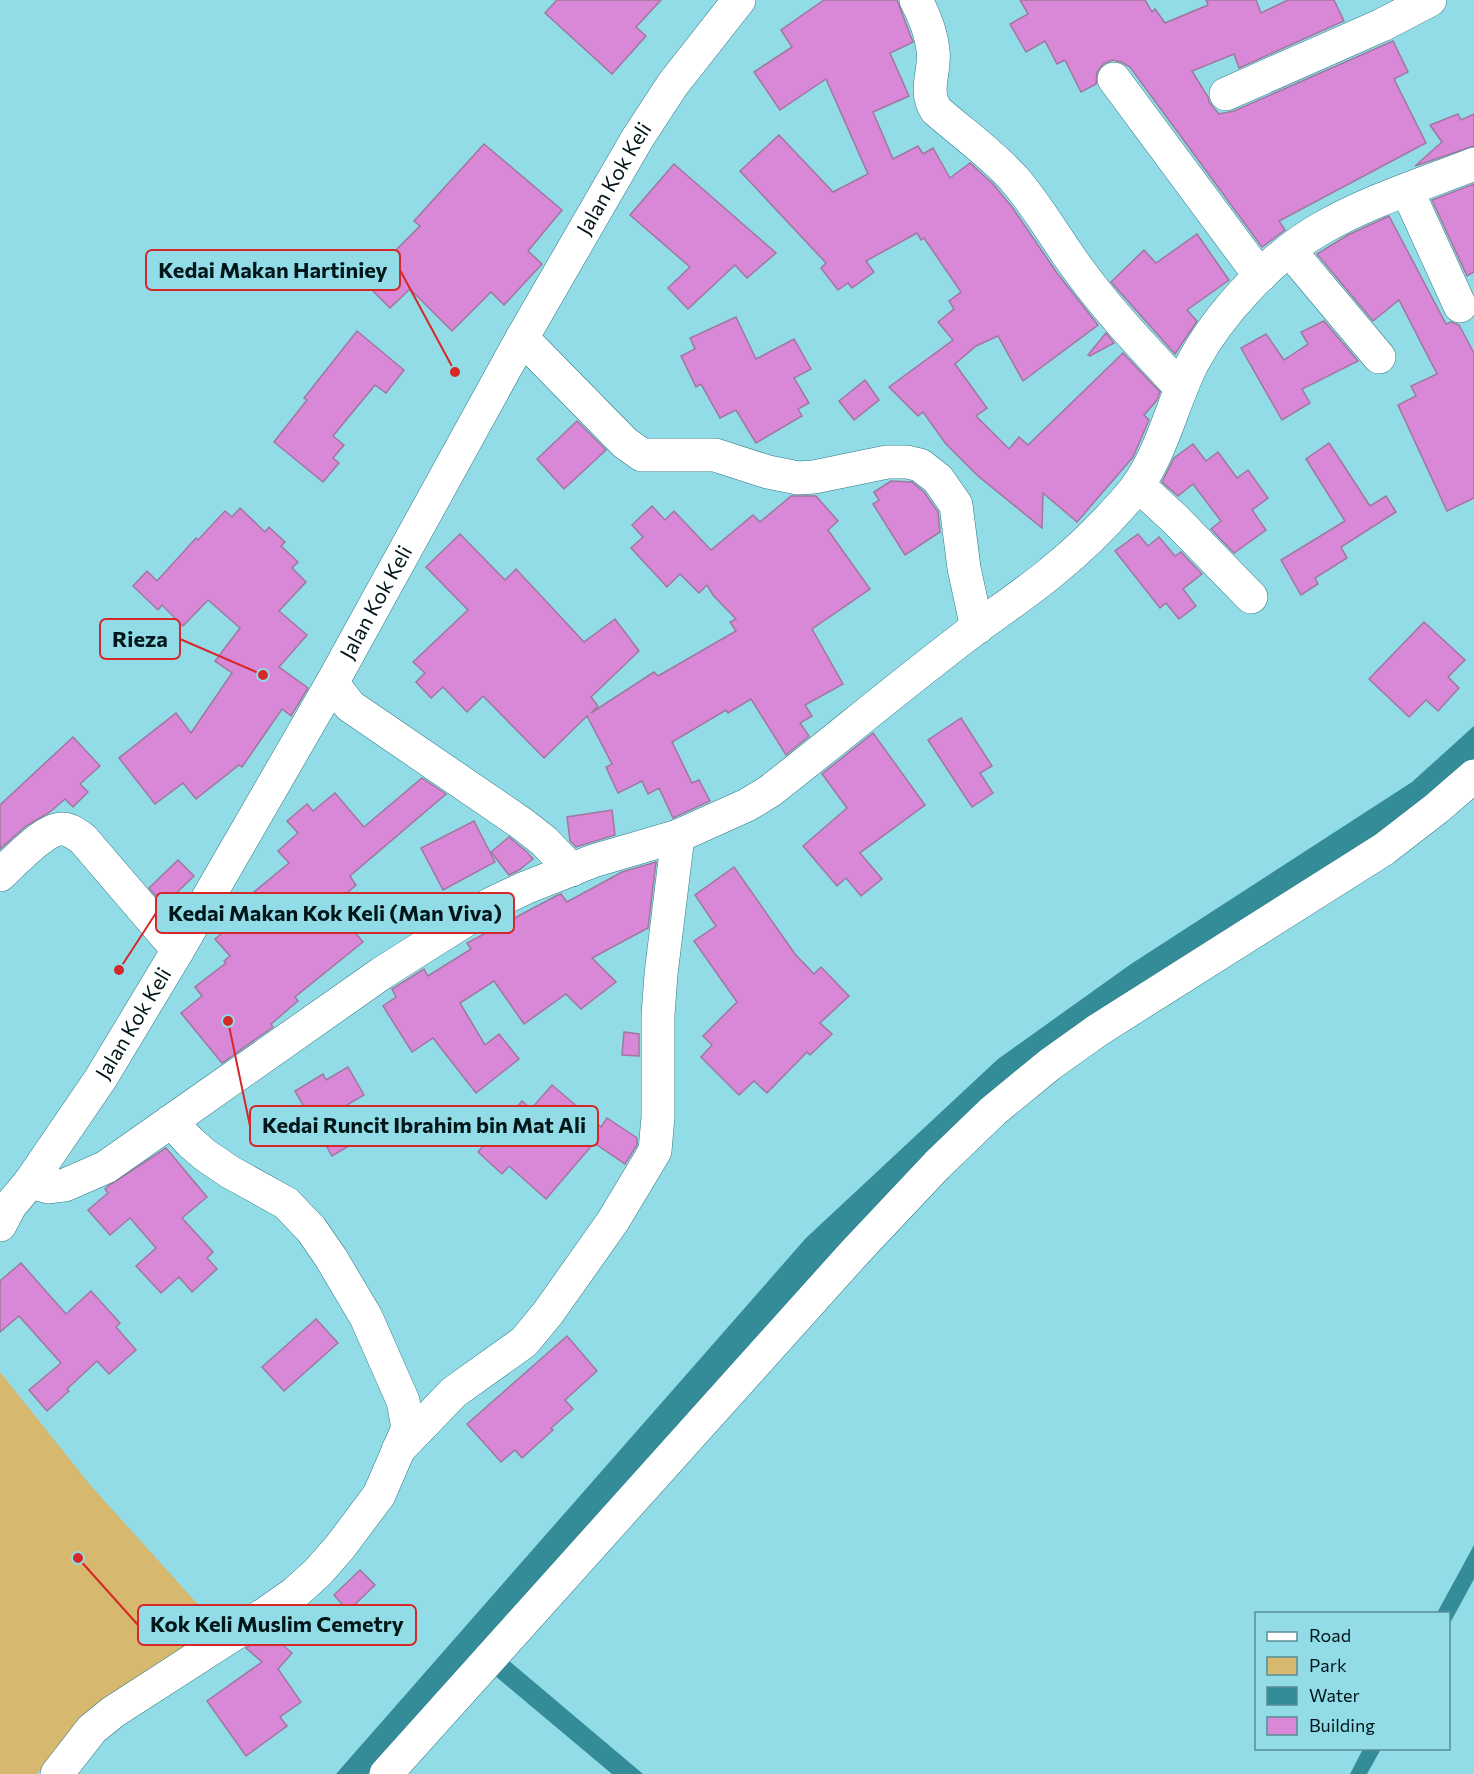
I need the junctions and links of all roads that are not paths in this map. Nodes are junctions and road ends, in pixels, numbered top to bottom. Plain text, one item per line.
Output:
1 (739, 0) edge
2 (916, 0) edge
3 (1430, 0) edge
4 (1114, 79) dead end
5 (1226, 93) dead end
6 (1474, 164) edge
7 (1407, 190) junction
8 (1290, 251) junction
9 (1260, 276) junction
10 (1460, 306) dead end
11 (522, 338) junction
12 (1379, 357) dead end
13 (1180, 387) junction
14 (1137, 485) junction
15 (1251, 597) dead end
16 (977, 628) junction
17 (332, 683) junction
18 (1474, 777) edge
19 (678, 836) junction
20 (572, 870) junction
21 (0, 875) edge
22 (178, 950) junction
23 (171, 1120) junction
24 (10, 1206) edge
25 (397, 1451) junction
26 (57, 1774) edge
27 (386, 1774) edge

1 - 11 street, Jalan Kok Keli
2 - 13 street
3 - 5 street
4 - 9 street
6 - 7 street
7 - 8 street
7 - 10 street
8 - 9 street
8 - 12 street
9 - 13 street
11 - 16 street
11 - 17 street, Jalan Kok Keli
13 - 14 street
14 - 15 street
14 - 16 street
16 - 19 street
17 - 20 street
17 - 22 street, Jalan Kok Keli
18 - 27 street
19 - 20 street
19 - 25 street
20 - 23 street
21 - 22 street
22 - 24 street, Jalan Kok Keli
23 - 24 street
23 - 25 street
25 - 26 street

